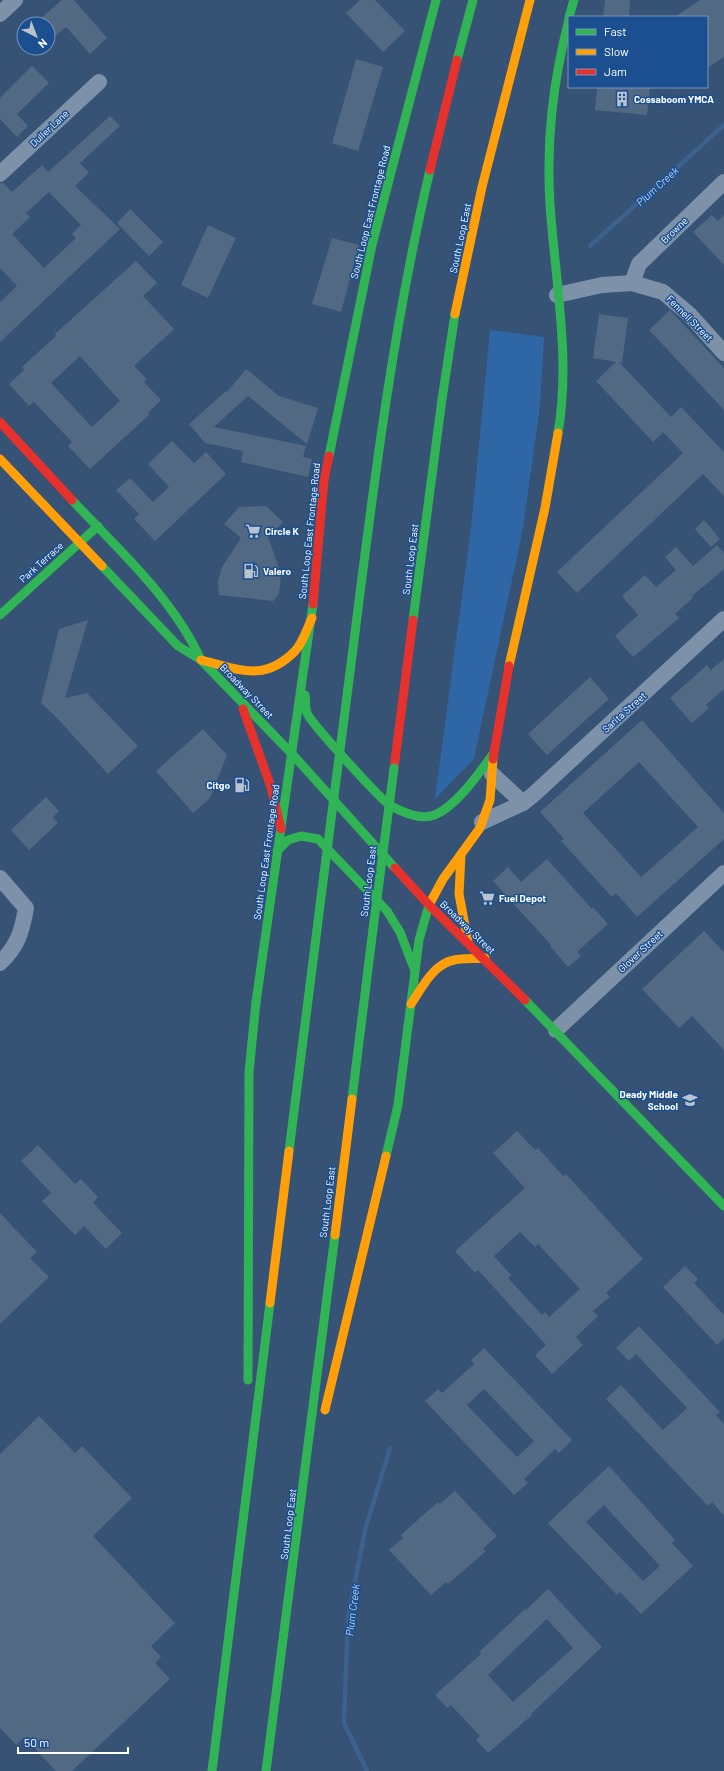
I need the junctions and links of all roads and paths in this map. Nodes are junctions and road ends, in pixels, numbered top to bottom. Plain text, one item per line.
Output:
1 (15, 0) edge
2 (436, 0) edge
3 (473, 0) edge
4 (530, 0) edge
5 (574, 0) edge
6 (0, 14) edge
7 (570, 16) edge
8 (568, 22) edge
9 (99, 82) dead end
10 (0, 174) edge
11 (724, 182) edge
12 (632, 283) junction
13 (557, 296) junction
14 (724, 353) edge
15 (0, 422) edge
16 (0, 459) edge
17 (98, 526) junction
18 (79, 543) junction
19 (0, 615) edge
20 (312, 618) junction
21 (724, 619) edge
22 (202, 660) junction
23 (303, 676) junction
24 (239, 699) junction
25 (493, 754) junction
26 (293, 755) junction
27 (492, 774) junction
28 (523, 803) junction
29 (482, 822) junction
30 (280, 829) junction
31 (277, 851) junction
32 (461, 855) junction
33 (724, 872) edge
34 (0, 878) edge
35 (429, 905) junction
36 (468, 942) junction
37 (485, 958) junction
38 (0, 963) edge
39 (416, 971) junction
40 (411, 1004) junction
41 (556, 1030) junction
42 (724, 1206) edge
43 (248, 1390) dead end
44 (247, 1412) dead end
45 (322, 1421) dead end
46 (319, 1436) dead end
47 (297, 1545) junction
48 (238, 1557) junction
49 (212, 1771) edge
50 (266, 1771) edge

1 - 6 street
2 - 20 main road, South Loop East Frontage Road
3 - 48 main road, bridge
4 - 47 main road, South Loop East, bridge
5 - 7 main road
8 - 13 main road
9 - 10 street, Duller Lane
11 - 12 street, Browne
12 - 13 street, Fennell Street
12 - 14 street, Fennell Street
13 - 25 main road
15 - 17 main road, Broadway Street
16 - 18 main road, Broadway Street
17 - 18 main road, Park Terrace
17 - 22 main road, Broadway Street
18 - 19 main road, Park Terrace
18 - 22 main road, Broadway Street
20 - 22 main road
20 - 23 main road, South Loop East Frontage Road
21 - 28 street, Sarita Street
22 - 24 main road, Broadway Street
23 - 25 main road
23 - 26 main road, South Loop East Frontage Road
24 - 26 main road, Broadway Street
24 - 30 main road
25 - 27 main road
26 - 30 main road, South Loop East Frontage Road
26 - 35 main road, Broadway Street
27 - 28 street
27 - 29 main road
28 - 29 street, Sarita Street
29 - 32 main road
30 - 31 main road, South Loop East Frontage Road
31 - 39 main road
31 - 43 main road, South Loop East Frontage Road
32 - 35 main road
32 - 36 main road
33 - 41 street, Glover Street
34 - 38 street
35 - 36 main road, Broadway Street
35 - 39 main road
36 - 37 main road, Broadway Street
37 - 40 main road
37 - 41 main road, Broadway Street
39 - 40 main road
40 - 45 main road
41 - 42 main road, Broadway Street
44 - 48 main road
46 - 47 main road
47 - 50 main road, South Loop East
48 - 49 main road

